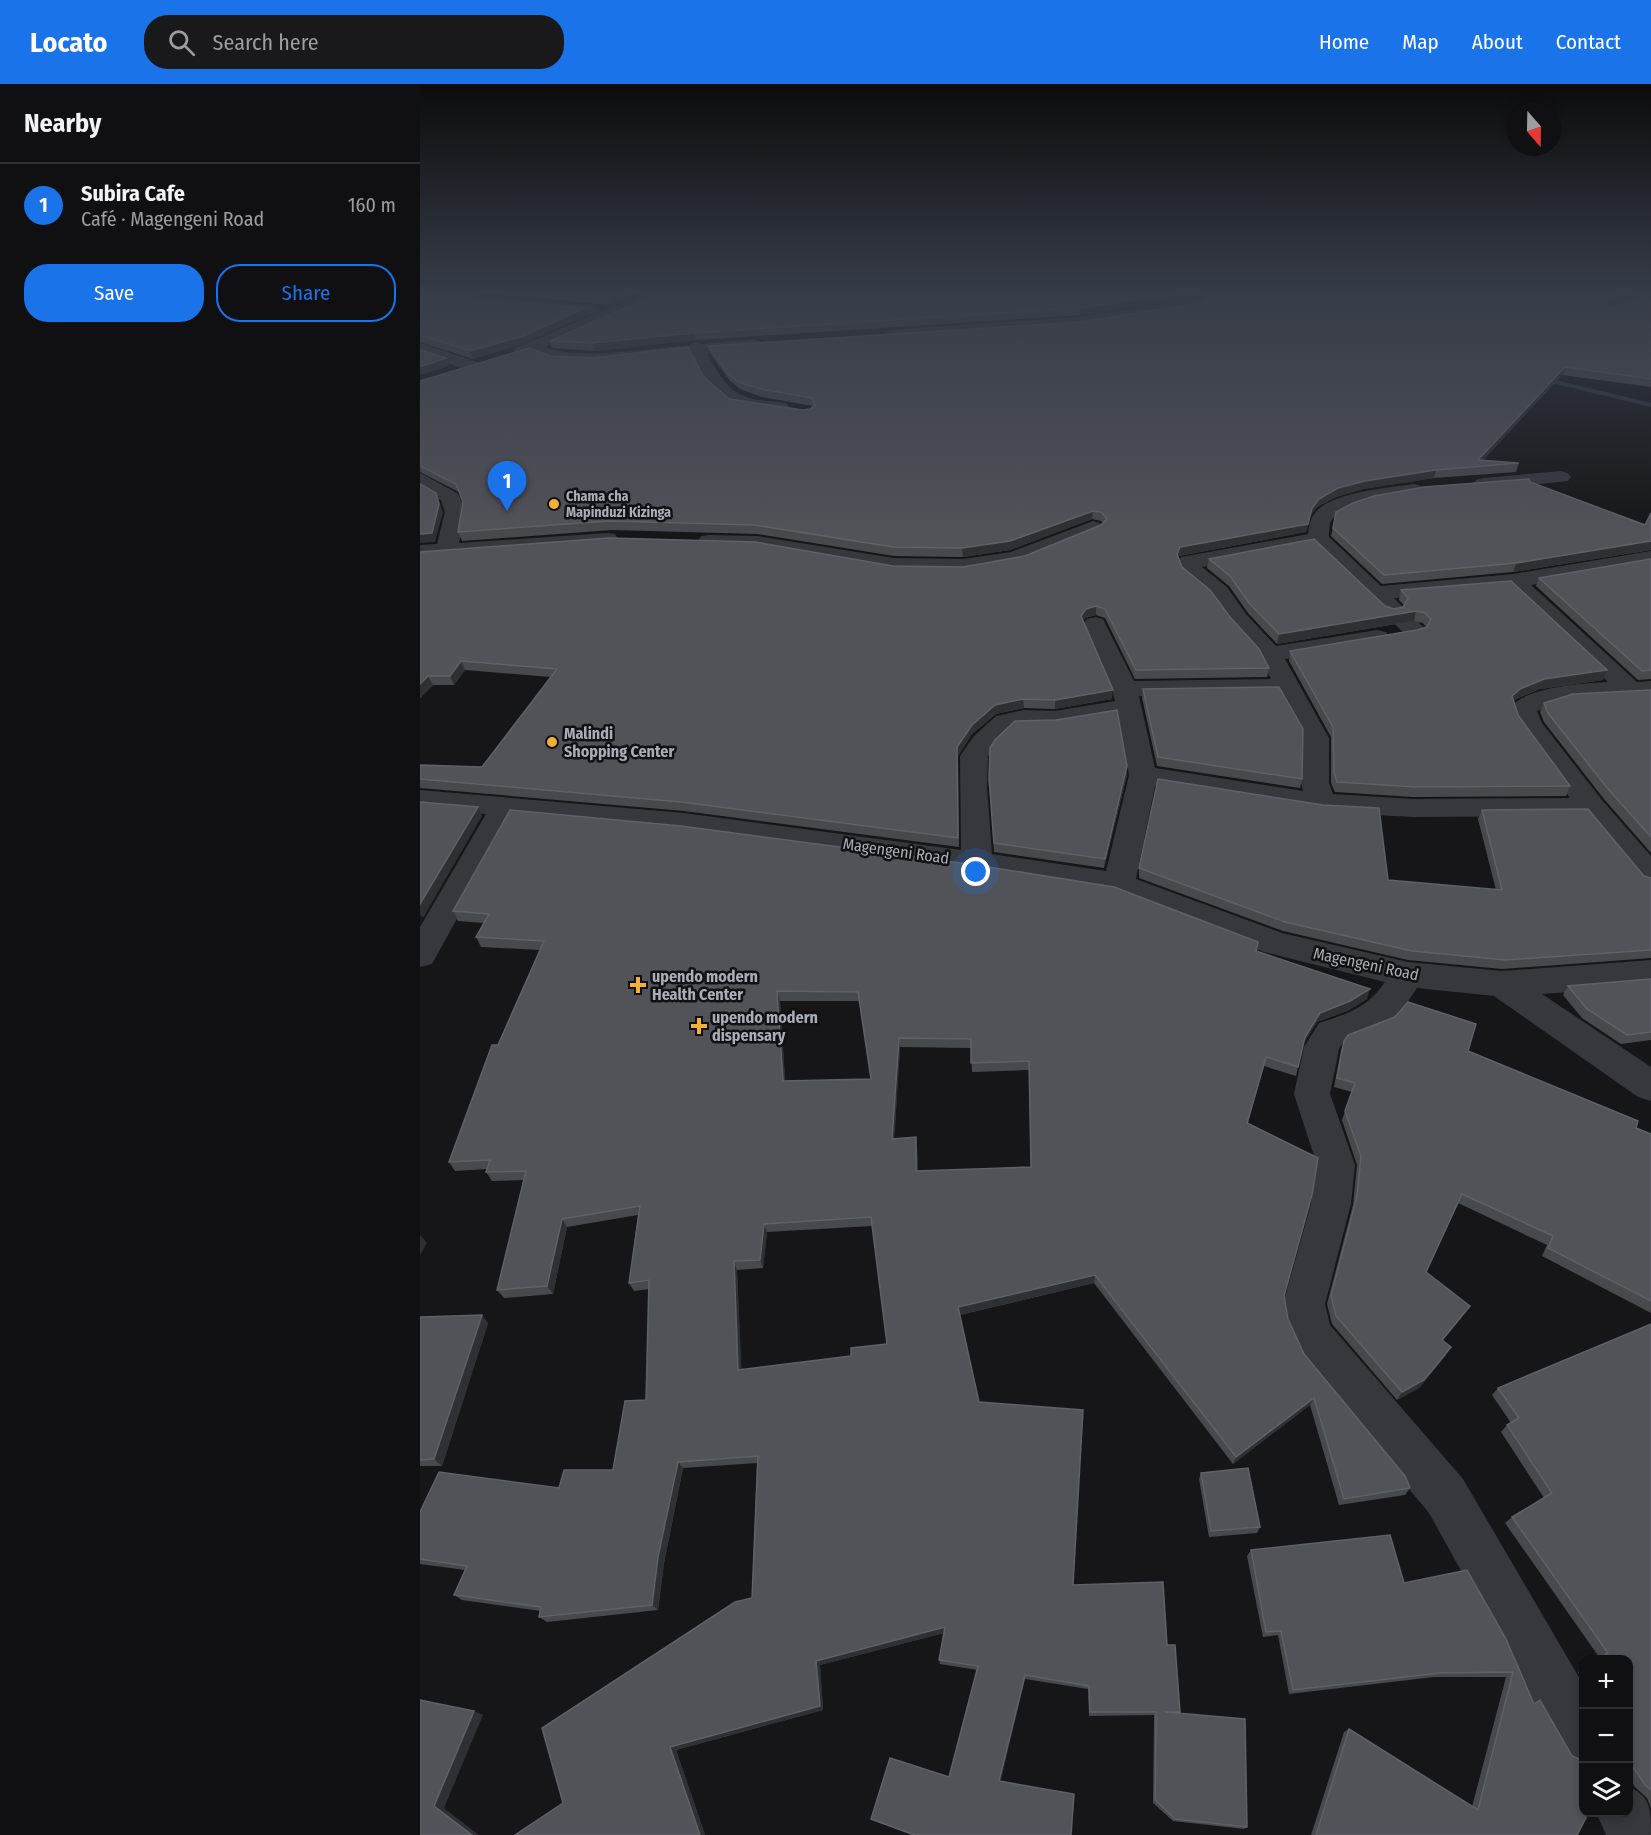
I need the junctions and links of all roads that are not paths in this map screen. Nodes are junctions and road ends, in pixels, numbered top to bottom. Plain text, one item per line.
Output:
1 (453, 373) edge
2 (709, 373) edge
3 (441, 376) edge
4 (794, 409) edge
5 (1561, 477) dead end
6 (420, 479) edge
7 (1463, 485) edge
8 (1436, 487) edge
9 (1093, 527) edge
10 (623, 538) edge
11 (1318, 538) junction
12 (690, 540) edge
13 (447, 549) junction
14 (420, 552) edge
15 (1651, 558) edge
16 (1513, 581) junction
17 (1376, 593) junction
18 (1095, 624) dead end
19 (1270, 654) junction
20 (1287, 686) junction
21 (1641, 689) edge
22 (1126, 698) junction
23 (1143, 774) junction
24 (420, 799) edge
25 (1321, 802) junction
26 (505, 806) junction
27 (1592, 807) junction
28 (976, 862) junction
29 (1651, 876) edge
30 (1119, 884) junction
31 (420, 955) edge
32 (1651, 973) edge
33 (1408, 975) junction
34 (1502, 984) junction
35 (1651, 1086) edge
36 (1579, 1729) edge
37 (1627, 1817) edge
38 (1636, 1835) edge

1 - 3 street
2 - 4 street
5 - 7 street
6 - 13 street
8 - 11 street
9 - 12 street
10 - 13 street
11 - 17 street
11 - 19 street
13 - 14 street
15 - 16 street
16 - 17 street
16 - 21 street
17 - 19 street
18 - 22 street
19 - 20 street
20 - 22 street
20 - 25 street
21 - 27 street
22 - 23 street
22 - 28 street
23 - 25 street
23 - 30 street
24 - 26 street, Magengeni Road
25 - 27 street
26 - 28 street, Magengeni Road
26 - 31 street
27 - 29 street
28 - 30 street, Magengeni Road
30 - 33 street, Magengeni Road
32 - 34 street, Magengeni Road
33 - 34 street, Magengeni Road
33 - 36 street
34 - 35 street, Magengeni Road
37 - 38 street

